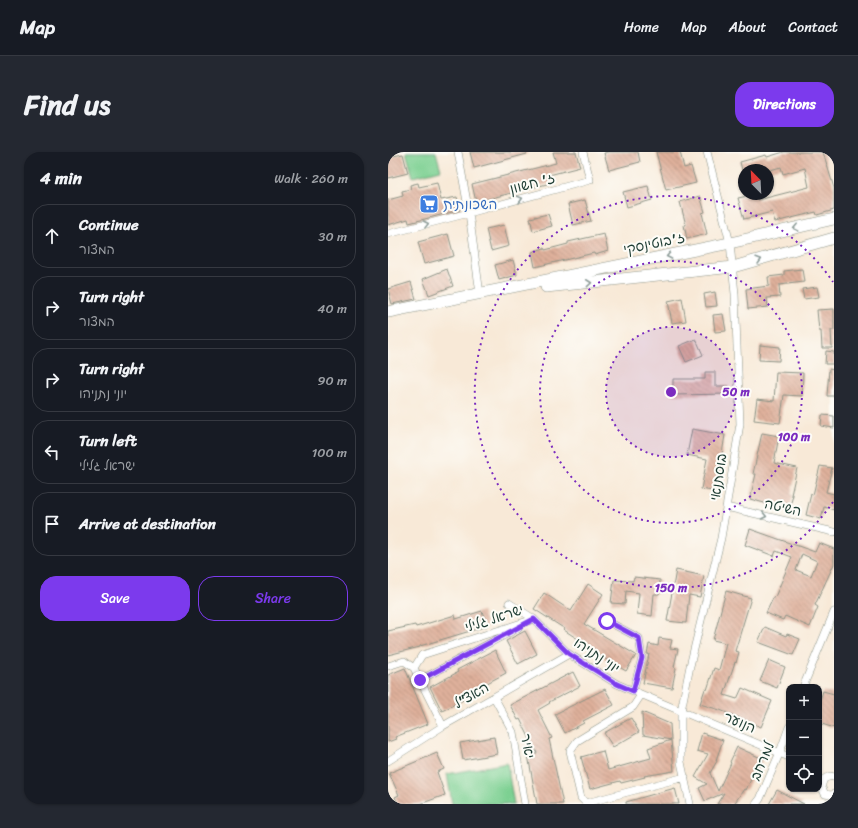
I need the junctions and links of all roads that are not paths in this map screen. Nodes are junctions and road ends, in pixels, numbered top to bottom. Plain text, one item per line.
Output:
1 (458, 152) edge
2 (583, 152) edge
3 (708, 152) edge
4 (469, 213) junction
5 (834, 219) edge
6 (388, 234) edge
7 (834, 238) edge
8 (730, 243) junction
9 (733, 267) junction
10 (480, 294) junction
11 (388, 312) edge
12 (726, 507) junction
13 (834, 532) edge
14 (509, 603) dead end
15 (834, 612) edge
16 (534, 619) junction
17 (607, 621) dead end
18 (569, 654) junction
19 (388, 666) edge
20 (414, 668) junction
21 (420, 680) junction
22 (804, 684) edge
23 (633, 691) junction
24 (641, 695) junction
25 (494, 697) junction
26 (681, 711) junction
27 (443, 726) junction
28 (786, 735) edge
29 (780, 752) junction
30 (787, 756) edge
31 (388, 762) edge
32 (822, 776) edge
33 (685, 777) junction
34 (834, 778) edge
35 (822, 788) edge
36 (834, 794) edge
37 (525, 804) edge
38 (690, 804) edge
39 (756, 804) edge

1 - 4 street
4 -> 2 street, ז' חשוון
3 - 8 street, בוסתנאי
6 -> 4 street, ז' חשוון
4 - 10 street
5 -> 8 street, ז'בוטינסקי
9 -> 7 street, ז'בוטינסקי
8 - 9 street, בוסתנאי
8 -> 10 street, ז'בוטינסקי
10 -> 9 street, ז'בוטינסקי
9 - 12 street, בוסתנאי
10 - 11 street, ז'בוטינסקי
12 -> 13 street, השיטה
12 - 26 street, בוסתנאי
14 - 16 street, יוני נתניהו
15 - 22 street
16 - 18 street, יוני נתניהו
16 - 20 street, ישראל גלילי
16 - 21 street, ישראל גלילי
17 - 23 street
18 - 23 street, יוני נתניהו
18 - 25 street, האצ"ל
19 - 20 street
20 - 21 street
21 - 27 street
23 - 24 street, יוני נתניהו
24 - 26 street, יוני נתניהו
24 - 33 street
25 - 27 street, האצ"ל
25 - 37 street, יאיר
26 - 29 street, הנוער
26 - 33 street, בוסתנאי
27 - 31 street, האצ"ל
28 - 29 street, למרחב
29 - 30 street, הנוער
29 - 39 street, למרחב
32 - 34 street
33 - 38 street, בוסתנאי
35 - 36 street

